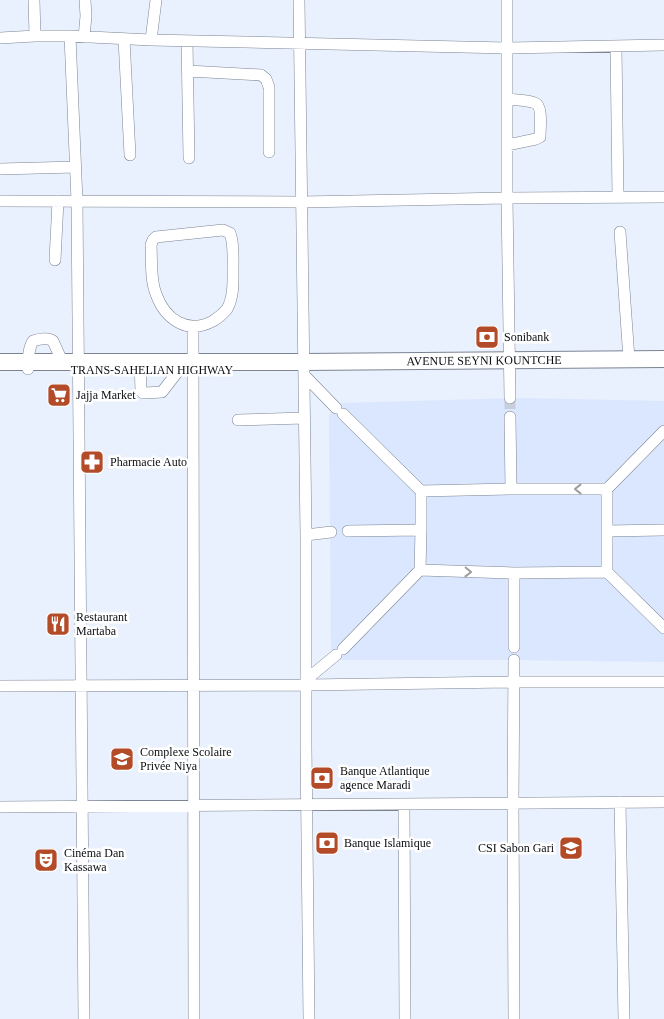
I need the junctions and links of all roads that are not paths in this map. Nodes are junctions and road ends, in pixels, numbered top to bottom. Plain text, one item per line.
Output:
1 (34, 0) edge
2 (85, 0) edge
3 (156, 0) edge
4 (300, 0) edge
5 (507, 0) edge
6 (35, 36) junction
7 (70, 36) junction
8 (84, 37) junction
9 (0, 38) edge
10 (124, 39) junction
11 (151, 40) junction
12 (187, 41) junction
13 (300, 43) junction
14 (664, 44) edge
15 (616, 46) junction
16 (507, 48) junction
17 (188, 71) junction
18 (507, 99) junction
19 (507, 145) junction
20 (269, 152) dead end
21 (130, 155) dead end
22 (189, 158) dead end
23 (76, 167) junction
24 (0, 169) edge
25 (618, 197) junction
26 (664, 197) edge
27 (507, 198) junction
28 (0, 200) edge
29 (77, 200) junction
30 (58, 201) junction
31 (302, 202) junction
32 (620, 232) dead end
33 (55, 260) dead end
34 (193, 327) junction
35 (629, 359) junction
36 (664, 360) edge
37 (62, 361) junction
38 (0, 362) edge
39 (79, 365) junction
40 (28, 366) junction
41 (140, 366) junction
42 (186, 366) junction
43 (510, 366) junction
44 (302, 367) junction
45 (0, 370) edge
46 (510, 398) tunnel mouth
47 (510, 417) tunnel mouth
48 (305, 418) junction
49 (238, 420) dead end
50 (664, 431) edge
51 (511, 489) junction
52 (607, 489) junction
53 (421, 491) junction
54 (421, 530) junction
55 (664, 530) edge
56 (348, 531) dead end
57 (607, 531) junction
58 (331, 532) dead end
59 (306, 535) junction
60 (420, 570) junction
61 (607, 572) junction
62 (514, 573) junction
63 (664, 628) edge
64 (514, 647) dead end
65 (514, 660) dead end
66 (306, 682) junction
67 (514, 682) junction
68 (664, 682) edge
69 (82, 685) junction
70 (0, 686) edge
71 (194, 686) junction
72 (512, 802) junction
73 (620, 802) junction
74 (664, 802) edge
75 (404, 804) junction
76 (306, 805) junction
77 (194, 806) junction
78 (0, 807) edge
79 (83, 807) junction
80 (84, 1019) edge
81 (194, 1019) edge
82 (309, 1019) edge
83 (405, 1019) edge
84 (514, 1019) edge
85 (624, 1019) edge

1 - 6 street
2 - 8 street
3 - 11 street
4 - 13 street
5 - 16 street
6 - 7 street
6 - 9 street
7 - 8 street
7 - 23 street
8 - 10 street
10 - 11 street
10 - 21 street
11 - 12 street
12 - 13 street
12 - 17 street
13 - 16 street
13 - 31 street
14 - 15 street
15 - 16 street
15 - 25 street
16 - 18 street
17 - 20 street
17 - 22 street
18 - 19 street
18 - 19 street
19 - 27 street
23 - 24 street
23 - 29 street
25 - 26 street
25 - 27 street
27 - 31 street
27 - 43 street
28 - 30 street
29 - 30 street
29 - 31 street
29 - 39 street
30 - 33 street
31 - 44 street
32 - 35 street
34 - 34 street
34 - 42 street
35 - 36 highway, AVENUE SEYNI KOUNTCHE
35 - 43 highway, AVENUE SEYNI KOUNTCHE
36 - 43 highway, AVENUE SEYNI KOUNTCHE
37 - 39 highway, TRANS-SAHELIAN HIGHWAY
37 - 40 highway, TRANS-SAHELIAN HIGHWAY
37 - 40 street
38 - 40 highway, TRANS-SAHELIAN HIGHWAY
39 - 40 highway, TRANS-SAHELIAN HIGHWAY
39 - 41 highway, TRANS-SAHELIAN HIGHWAY
39 - 69 street
40 - 45 highway, TRANS-SAHELIAN HIGHWAY
41 - 42 highway, TRANS-SAHELIAN HIGHWAY
41 - 42 street
42 - 44 highway, TRANS-SAHELIAN HIGHWAY
42 - 71 street
43 - 44 highway, AVENUE SEYNI KOUNTCHE
43 - 46 street
44 - 48 street
44 - 53 street
47 - 51 street
48 - 49 street
48 - 59 street
50 - 52 street
52 -> 51 street
51 - 53 street
52 - 57 street
53 - 54 street
54 - 56 street
54 - 60 street
55 - 57 street
57 - 61 street
58 - 59 street
59 - 66 street
60 -> 62 street
60 - 66 street
61 - 62 street
61 - 63 street
62 - 64 street
65 - 67 street
66 - 67 street
66 - 71 street
66 - 76 street
67 - 68 street
67 - 72 street
69 - 70 street
69 - 71 street
69 - 79 street
71 - 77 street
72 - 73 street
72 - 75 street
72 - 84 street
73 - 74 street
73 - 85 street
75 - 76 street
75 - 83 street
76 - 77 street
76 - 82 street
77 - 79 street
77 - 81 street
78 - 79 street
79 - 80 street

